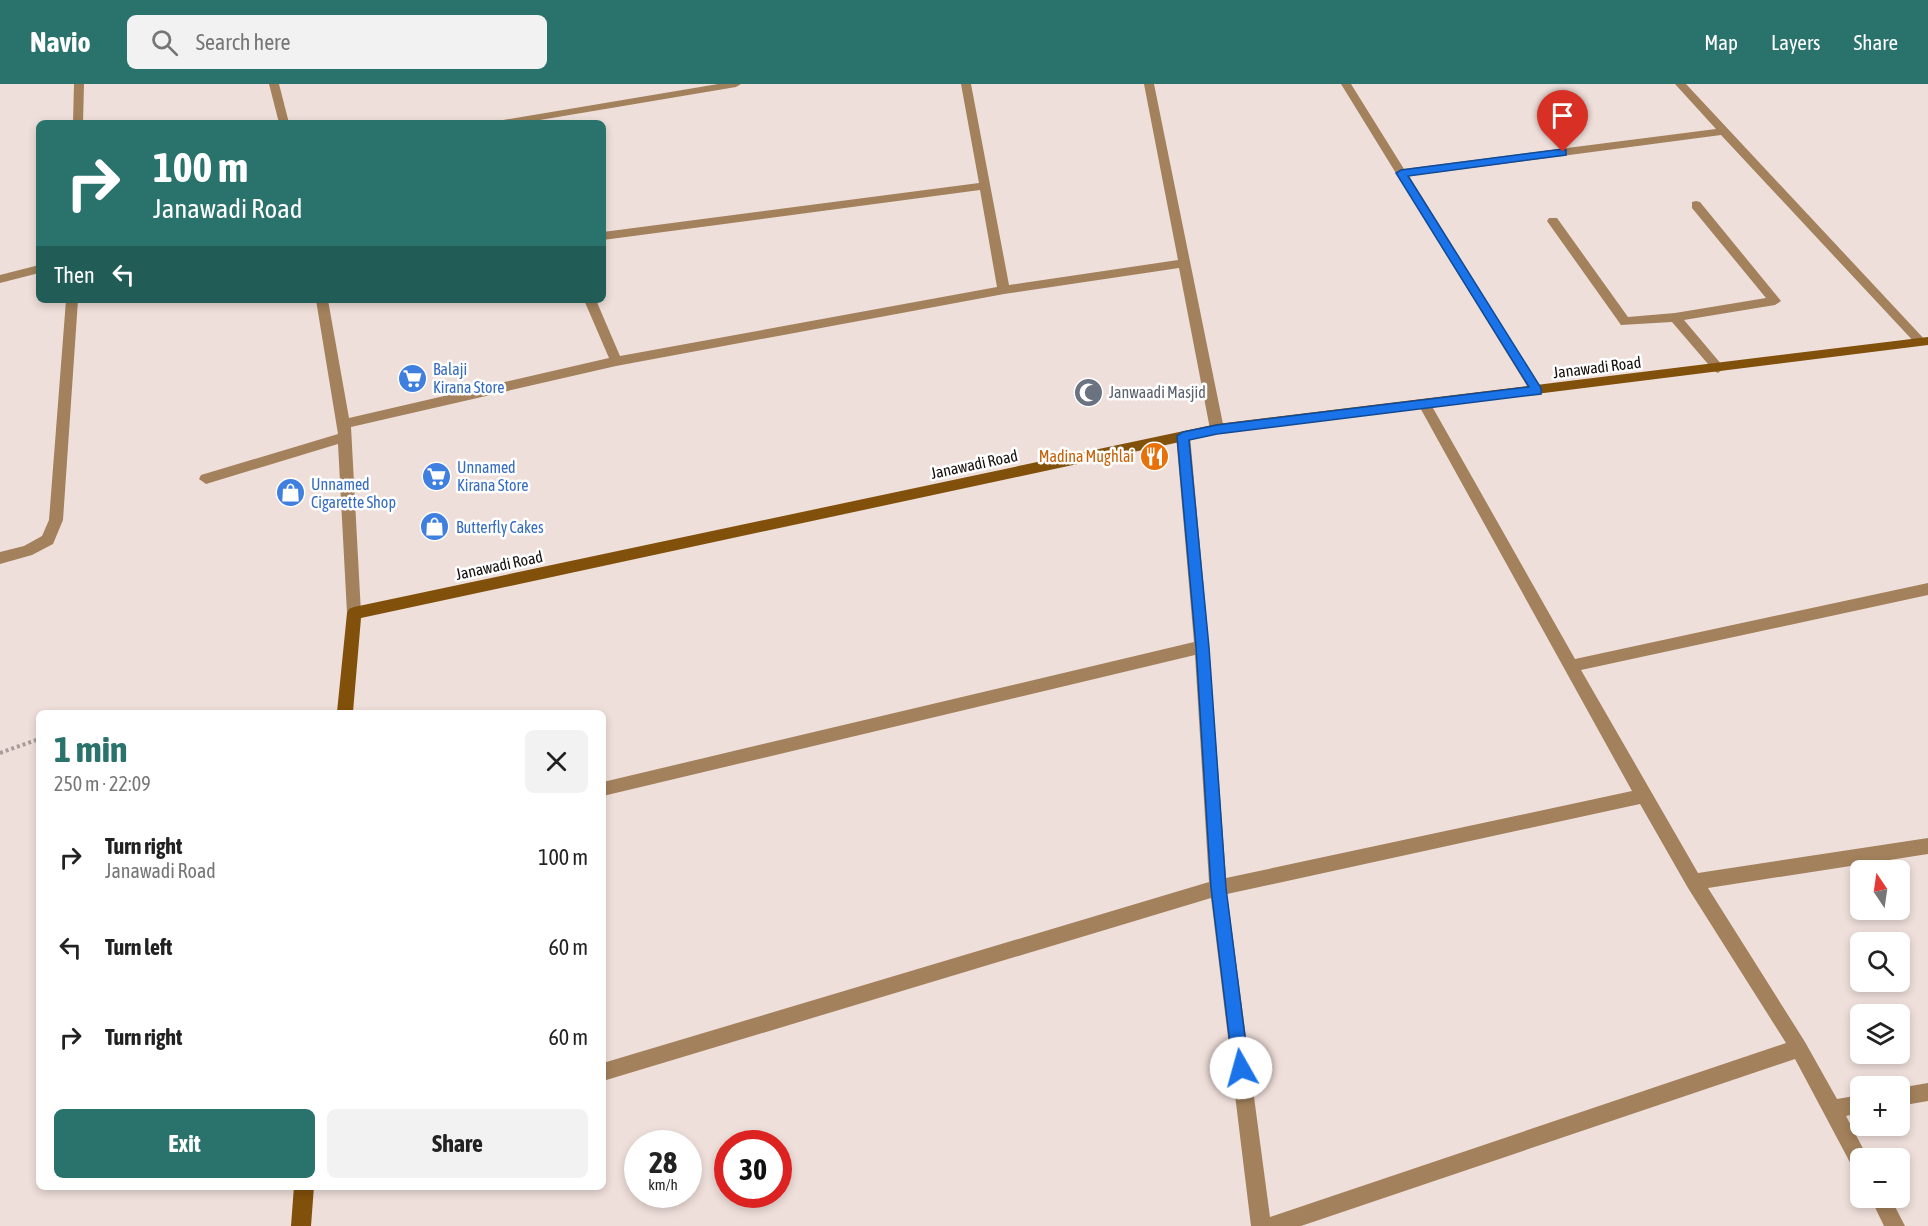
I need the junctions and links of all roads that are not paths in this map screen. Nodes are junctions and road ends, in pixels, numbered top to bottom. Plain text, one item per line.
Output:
1 (79, 84) edge
2 (274, 84) edge
3 (736, 84) edge
4 (966, 84) edge
5 (1149, 84) edge
6 (1346, 84) edge
7 (1680, 84) edge
8 (78, 120) edge
9 (283, 120) edge
10 (523, 120) edge
11 (1724, 131) junction
12 (1401, 173) junction
13 (985, 186) junction
14 (1696, 205) dead end
15 (1552, 220) dead end
16 (606, 236) edge
17 (1183, 263) junction
18 (36, 270) edge
19 (0, 279) edge
20 (1004, 290) junction
21 (72, 303) edge
22 (323, 303) edge
23 (591, 303) edge
24 (1675, 317) junction
25 (1924, 342) edge
26 (616, 361) junction
27 (1718, 368) junction
28 (1537, 391) junction
29 (1424, 404) junction
30 (1217, 429) junction
31 (344, 430) junction
32 (1183, 436) junction
33 (207, 479) dead end
34 (0, 558) edge
35 (1928, 589) edge
36 (354, 613) junction
37 (1202, 647) junction
38 (1571, 666) junction
39 (345, 710) edge
40 (606, 788) edge
41 (1644, 796) junction
42 (1928, 846) edge
43 (1694, 882) junction
44 (1218, 888) junction
45 (1799, 1048) junction
46 (606, 1071) edge
47 (1928, 1092) edge
48 (1910, 1095) edge
49 (1850, 1106) edge
50 (1832, 1109) junction
51 (1853, 1148) edge
52 (304, 1190) edge
53 (1886, 1208) edge
54 (301, 1226) edge
55 (1261, 1226) edge
56 (1272, 1226) edge
57 (1895, 1226) edge

1 - 8 street
2 - 9 street
3 - 10 street
4 - 13 street
5 - 17 street
6 - 12 street
7 - 11 street
11 - 12 street
11 - 25 street
12 - 28 street
13 - 16 street
13 - 20 street
14 - 24 street
15 - 24 street
17 - 20 street
17 - 30 street
18 - 19 street
20 - 26 street
21 - 34 street
22 - 31 street
23 - 26 street
24 - 27 street
25 - 27 street, Janawadi Road
26 - 31 street
27 - 28 street, Janawadi Road
28 - 29 street, Janawadi Road
29 - 30 street, Janawadi Road
29 - 38 street
30 - 32 street, Janawadi Road
31 - 33 street
31 - 36 street
32 - 36 street, Janawadi Road
32 - 37 street
35 - 38 street
36 - 39 street
37 - 40 street
37 - 44 street
38 - 41 street
41 - 43 street
41 - 44 street
42 - 43 street
43 - 45 street
44 - 46 street
44 - 55 street
45 - 50 street
45 - 56 street
47 - 48 street
49 - 50 street
50 - 51 street
52 - 54 street
53 - 57 street

